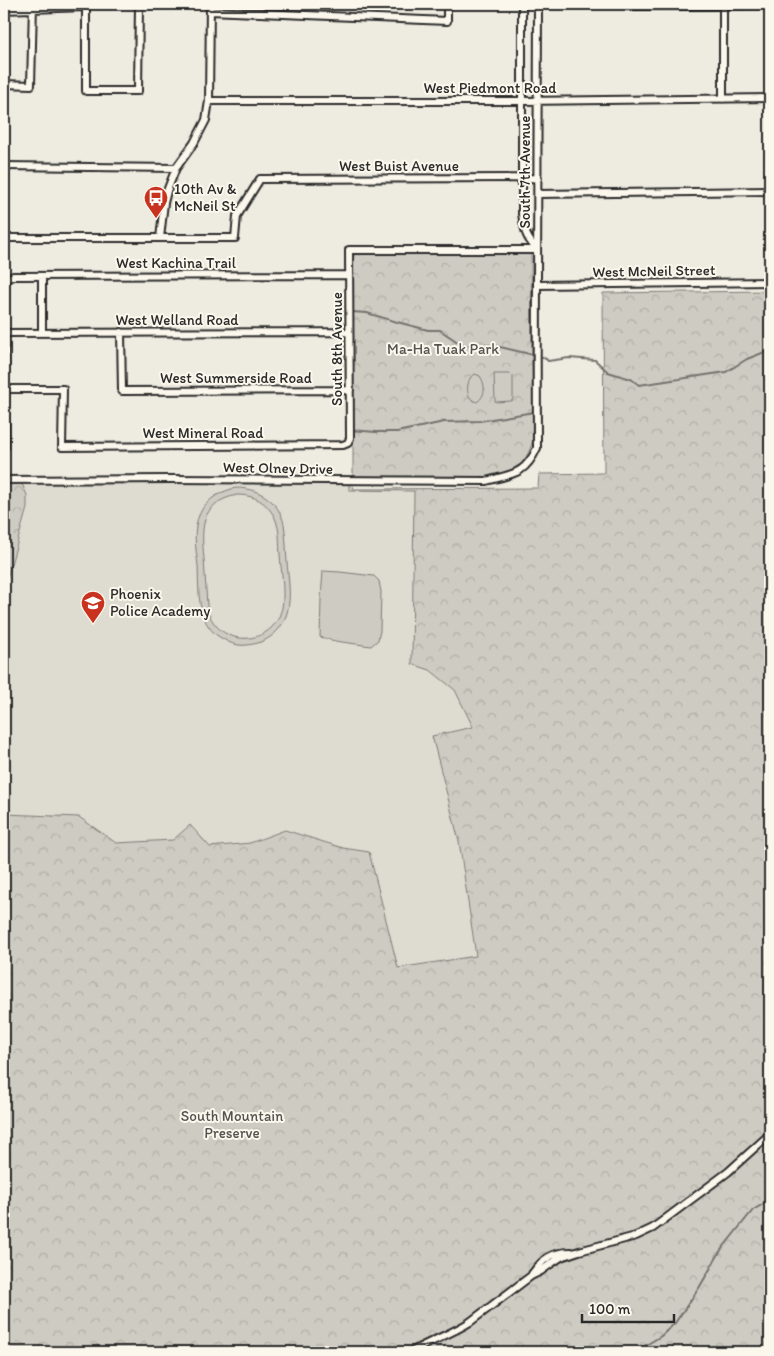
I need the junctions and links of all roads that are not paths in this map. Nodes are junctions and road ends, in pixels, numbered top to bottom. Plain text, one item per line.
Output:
1 (138, 4) edge
2 (447, 4) edge
3 (522, 4) edge
4 (538, 4) edge
5 (628, 5) edge
6 (723, 5) junction
7 (770, 5) edge
8 (86, 6) edge
9 (33, 7) edge
10 (210, 7) edge
11 (4, 10) edge
12 (4, 84) edge
13 (770, 98) edge
14 (723, 99) junction
15 (538, 100) junction
16 (523, 101) junction
17 (209, 102) junction
18 (4, 166) edge
19 (176, 168) junction
20 (523, 178) junction
21 (538, 178) junction
22 (770, 191) edge
23 (538, 194) junction
24 (4, 238) edge
25 (160, 238) junction
26 (537, 250) junction
27 (349, 275) junction
28 (42, 276) junction
29 (4, 280) edge
30 (770, 282) edge
31 (537, 285) junction
32 (42, 332) junction
33 (121, 332) junction
34 (349, 332) junction
35 (4, 333) edge
36 (4, 389) edge
37 (350, 390) junction
38 (343, 445) joint
39 (4, 447) edge
40 (537, 448) joint
41 (4, 480) edge
42 (770, 1134) edge
43 (411, 1352) edge

1 - 8 street
2 - 10 street
3 - 16 street, South 7th Avenue
4 - 15 street, South 7th Avenue
5 - 6 street
6 - 7 street
6 - 14 street
8 - 9 street
9 - 11 street
9 - 12 street
10 - 17 street
13 - 14 street, West Piedmont Road
14 - 15 street, West Piedmont Road
15 - 16 street, West Piedmont Road
15 - 21 street, South 7th Avenue
16 - 17 street, West Piedmont Road
16 - 20 street, South 7th Avenue
17 - 19 street
18 - 19 street
19 - 25 street
20 - 21 street, West Buist Avenue
20 - 25 street, West Buist Avenue
20 - 26 street, South 7th Avenue
21 - 23 street, South 7th Avenue
22 - 23 street
23 - 26 street, South 7th Avenue
24 - 25 street
26 - 27 street, South 8th Avenue
26 - 31 street, South 7th Avenue
27 - 28 street, West Kachina Trail
27 - 34 street, South 8th Avenue
28 - 29 street, West Kachina Trail
28 - 32 street
30 - 31 street, West McNeil Street
31 - 40 street, South 7th Avenue
32 - 33 street, West Welland Road
32 - 35 street, West Welland Road
33 - 34 street, West Welland Road
33 - 37 street, West Summerside Road
34 - 37 street, South 8th Avenue
35 - 36 street
36 - 38 street, West Mineral Road
36 - 39 street
37 - 38 street, South 8th Avenue
40 - 41 street, West Olney Drive
42 - 43 street

